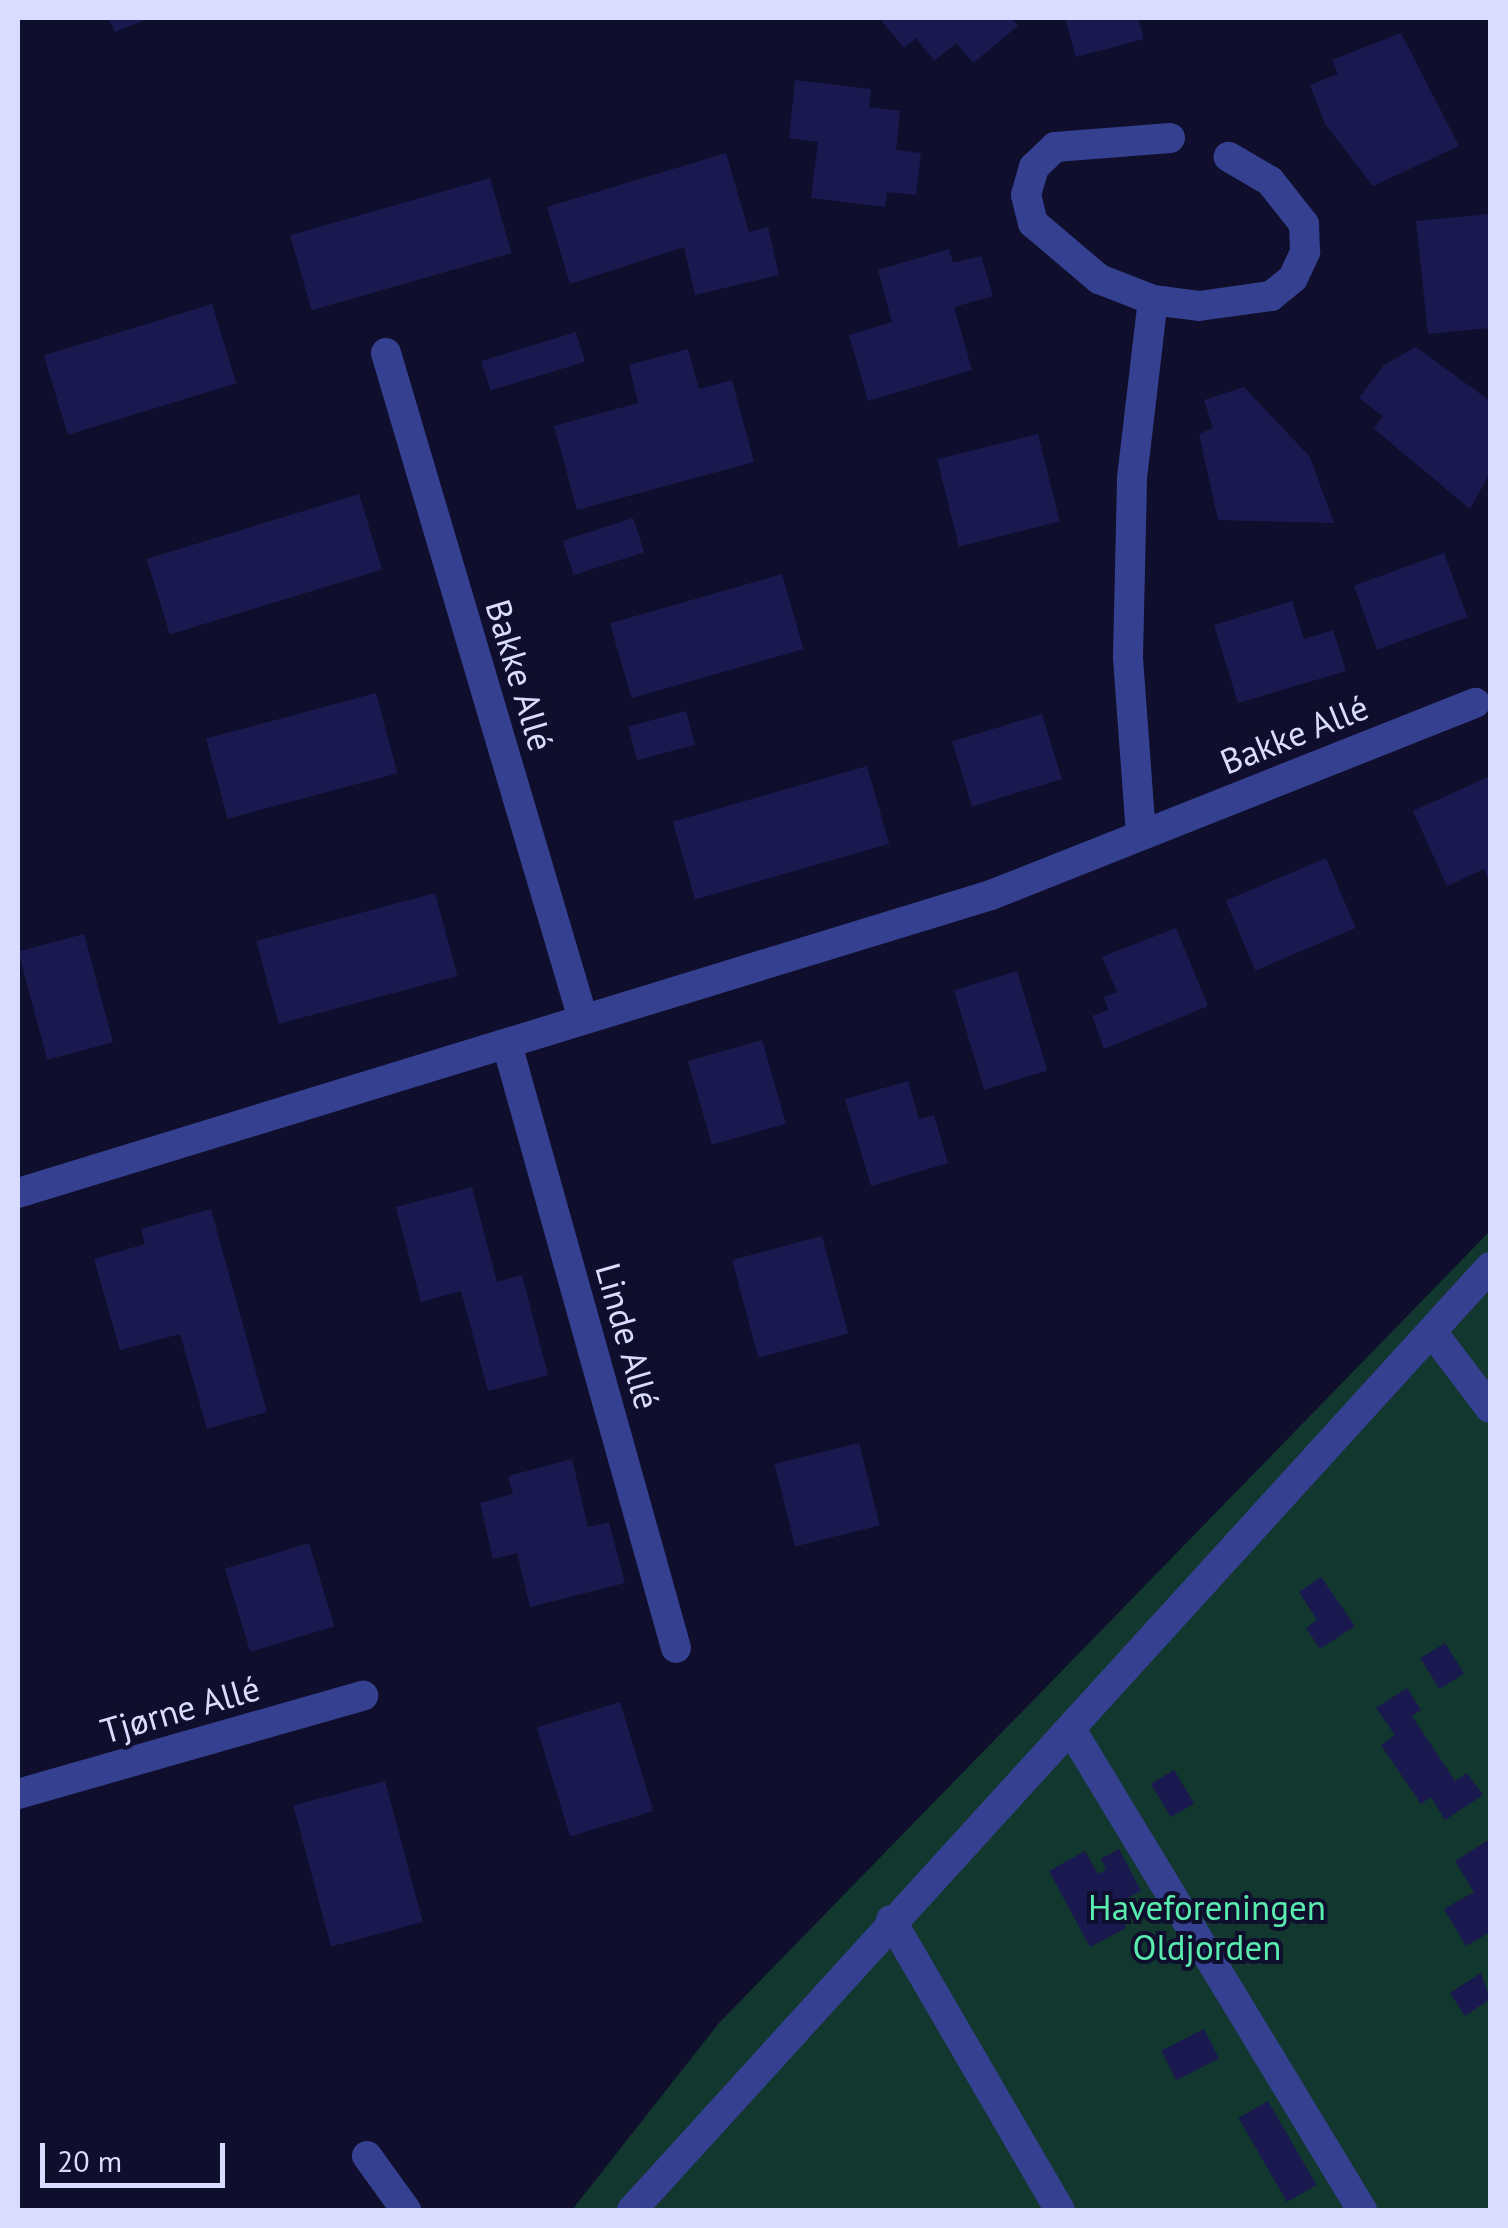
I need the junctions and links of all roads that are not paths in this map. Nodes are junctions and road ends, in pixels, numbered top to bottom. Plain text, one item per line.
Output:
1 (1170, 138) dead end
2 (1229, 157) dead end
3 (1153, 300) junction
4 (386, 353) dead end
5 (1475, 703) dead end
6 (1142, 835) junction
7 (583, 1019) junction
8 (507, 1044) junction
9 (18, 1193) edge
10 (1490, 1267) edge
11 (1434, 1333) junction
12 (1490, 1408) edge
13 (676, 1648) dead end
14 (363, 1696) dead end
15 (1072, 1731) junction
16 (18, 1794) edge
17 (891, 1920) junction
18 (367, 2156) dead end
19 (406, 2210) edge
20 (632, 2210) edge
21 (1060, 2210) edge
22 (1362, 2210) edge

1 - 3 street
2 - 3 street
3 - 6 street
4 - 7 street, Bakke Allé
5 - 6 street, Bakke Allé
6 - 7 street, Bakke Allé
7 - 8 street, Bakke Allé
8 - 9 street, Bakke Allé
8 - 13 street, Linde Allé
10 - 11 street
11 - 12 street
11 - 15 street
14 - 16 street, Tjørne Allé
15 - 17 street
15 - 22 street
17 - 20 street
17 - 21 street
18 - 19 street

